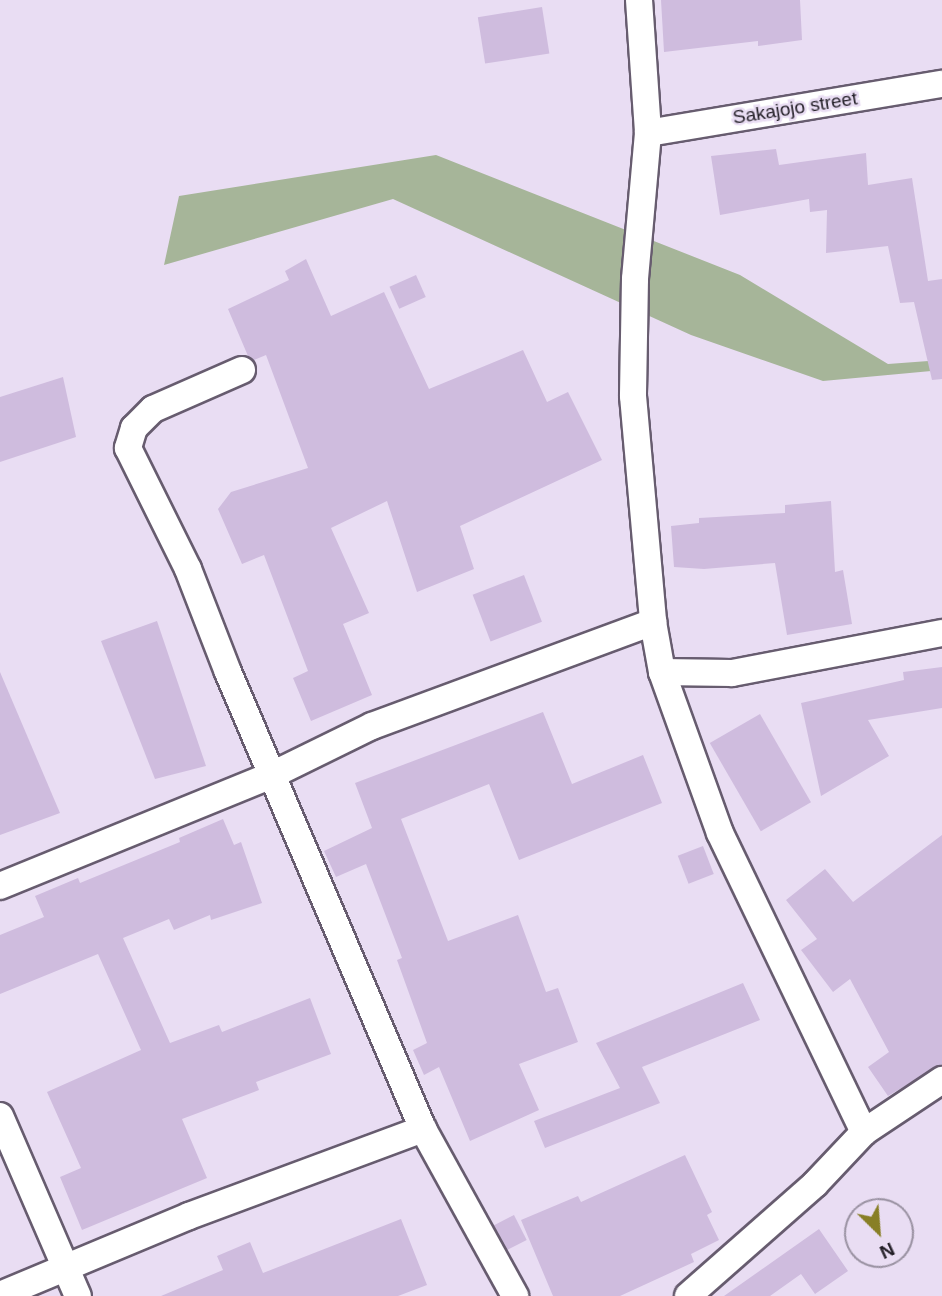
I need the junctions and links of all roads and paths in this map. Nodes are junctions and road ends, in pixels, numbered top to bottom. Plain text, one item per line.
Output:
1 (639, 0) edge
2 (942, 84) edge
3 (648, 133) junction
4 (242, 370) dead end
5 (653, 622) junction
6 (942, 633) edge
7 (662, 672) junction
8 (272, 775) junction
9 (0, 887) edge
10 (942, 1080) edge
11 (0, 1116) edge
12 (423, 1129) junction
13 (864, 1132) junction
14 (66, 1268) junction
15 (0, 1295) edge
16 (78, 1296) edge
17 (515, 1296) edge
18 (688, 1296) edge

1 - 3 street
2 - 3 street, Sakajojo street
3 - 5 street
4 - 8 street
5 - 7 street
5 - 8 street
6 - 7 street
7 - 13 street
8 - 9 street
8 - 12 street
10 - 13 street
11 - 14 street
12 - 14 street
12 - 17 street
13 - 18 street
14 - 15 street
14 - 16 street

